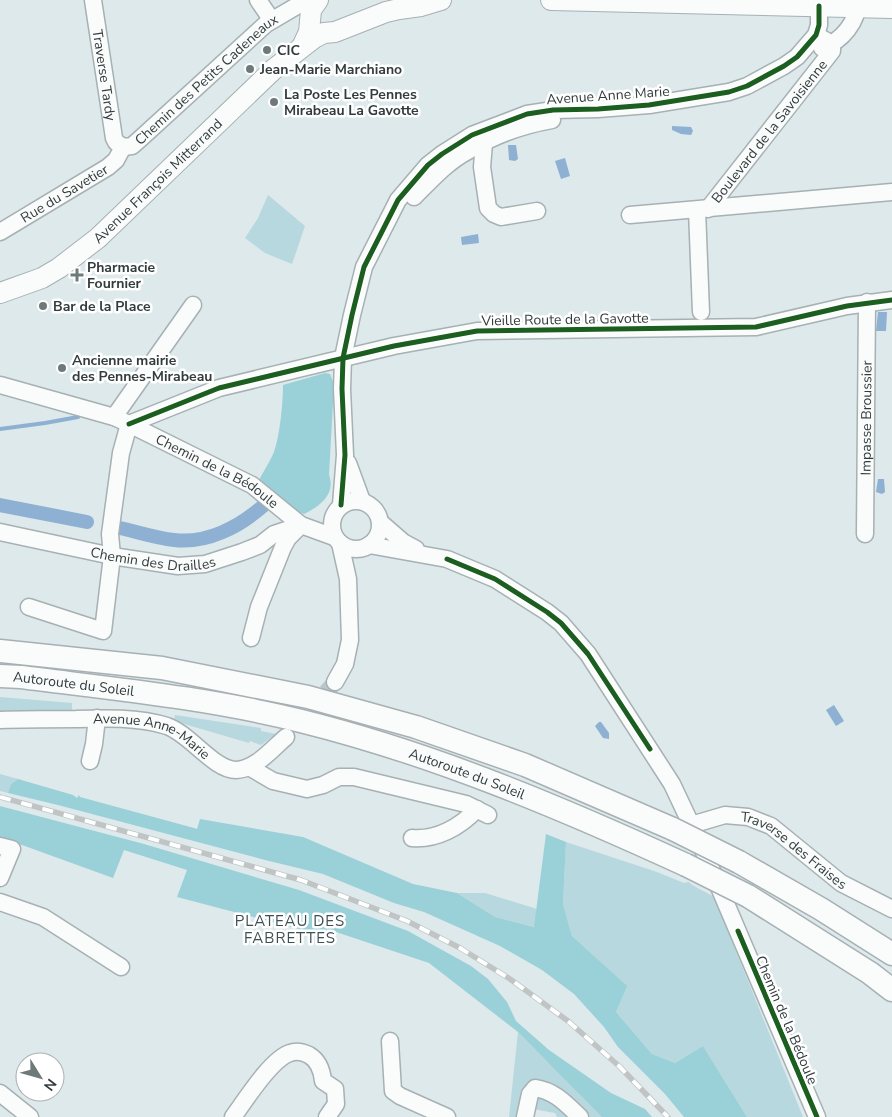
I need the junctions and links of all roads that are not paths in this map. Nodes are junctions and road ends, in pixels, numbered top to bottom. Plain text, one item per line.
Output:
1 (93, 0) edge
2 (258, 0) edge
3 (441, 0) edge
4 (551, 0) edge
5 (625, 1) edge
6 (743, 2) edge
7 (858, 4) edge
8 (397, 5) edge
9 (819, 6) junction
10 (892, 8) edge
11 (313, 10) edge
12 (272, 19) junction
13 (816, 35) junction
14 (832, 44) junction
15 (797, 57) junction
16 (582, 109) junction
17 (507, 121) junction
18 (484, 143) junction
19 (123, 147) junction
20 (466, 152) junction
21 (482, 167) junction
22 (892, 192) edge
23 (702, 209) junction
24 (537, 211) dead end
25 (630, 215) dead end
26 (0, 232) edge
27 (380, 235) junction
28 (0, 293) edge
29 (892, 300) edge
30 (867, 302) junction
31 (193, 305) dead end
32 (701, 312) dead end
33 (343, 358) junction
34 (0, 385) edge
35 (114, 417) junction
36 (129, 424) junction
37 (345, 455) junction
38 (362, 501) junction
39 (337, 510) junction
40 (380, 522) junction
41 (307, 527) junction
42 (0, 532) edge
43 (865, 534) dead end
44 (337, 540) junction
45 (364, 547) junction
46 (428, 555) junction
47 (112, 556) junction
48 (348, 579) junction
49 (29, 608) dead end
50 (251, 638) dead end
51 (0, 651) edge
52 (0, 676) edge
53 (336, 682) tunnel mouth
54 (97, 718) junction
55 (0, 720) edge
56 (286, 737) tunnel mouth
57 (90, 761) dead end
58 (249, 767) junction
59 (682, 827) junction
60 (412, 838) dead end
61 (0, 846) edge
62 (0, 878) edge
63 (0, 902) edge
64 (892, 907) edge
65 (892, 954) edge
66 (121, 967) dead end
67 (892, 990) edge
68 (390, 1041) dead end
69 (0, 1093) edge
70 (30, 1117) edge
71 (233, 1117) edge
72 (327, 1117) edge
73 (447, 1117) edge
74 (525, 1117) edge
75 (580, 1117) edge
76 (817, 1117) edge

1 - 19 street, Traverse Tardy
2 - 12 street
3 - 8 main road
4 - 5 main road
5 - 6 main road
6 - 9 main road
7 - 9 main road
7 - 10 main road
7 - 14 street, Avenue Anne Marie
8 - 11 main road
9 - 13 street
11 - 12 street, Chemin des Petits Cadeneaux
11 - 28 main road, Avenue François Mitterrand
12 - 19 street, Chemin des Petits Cadeneaux
13 - 14 street, Boulevard de la Savoisienne
13 - 15 street, Avenue Anne Marie
14 - 15 street, Avenue Anne Marie
14 - 23 street, Boulevard de la Savoisienne
15 - 16 street, Avenue Anne Marie
16 - 17 street, Avenue Anne Marie
16 - 18 street, Avenue Anne Marie
17 - 20 street
17 - 27 street, Avenue Anne Marie
18 - 20 street, Avenue Anne Marie
18 - 21 street
19 - 26 street, Rue du Savetier
20 - 21 street
20 - 27 street, Avenue Anne Marie
21 - 24 street
22 - 23 street, Boulevard de la Savoisienne
23 - 25 street, Boulevard de la Savoisienne
23 - 32 street
27 - 33 street, Avenue Anne Marie
29 - 30 street, Vieille Route de la Gavotte
30 - 33 street, Vieille Route de la Gavotte
30 - 43 street, Impasse Broussier
31 - 35 street
33 - 36 street, Vieille Route de la Gavotte
33 - 37 street, Avenue Anne Marie
34 - 35 street
35 - 36 street
36 - 41 street, Chemin de la Bédoule
36 - 47 street
37 - 38 street, Avenue Anne Marie
37 - 39 street, Avenue Anne Marie
38 - 39 street
38 - 40 street
39 - 41 street
39 - 44 street
40 - 45 street
40 - 46 street, Chemin de la Bédoule
41 - 44 street, Chemin de la Bédoule
41 - 47 street, Chemin des Drailles
41 - 50 street
42 - 47 street, Chemin des Drailles
44 - 45 street
44 - 48 street
45 - 46 street, Chemin de la Bédoule
45 - 48 street
46 - 59 street, Chemin de la Bédoule
47 - 49 street
48 - 53 street
51 - 59 highway, Autoroute du Soleil
52 - 67 highway, Autoroute du Soleil, bridge
54 - 55 street, Avenue Anne-Marie
54 - 57 street
54 - 58 street, Avenue Anne-Marie
56 - 58 street
58 - 60 street
59 - 64 street, Traverse des Fraises
59 - 65 highway, Autoroute du Soleil, bridge
59 - 76 street, Chemin de la Bédoule
61 - 62 street
63 - 66 street
68 - 73 street
69 - 70 street
71 - 72 street
74 - 75 street

